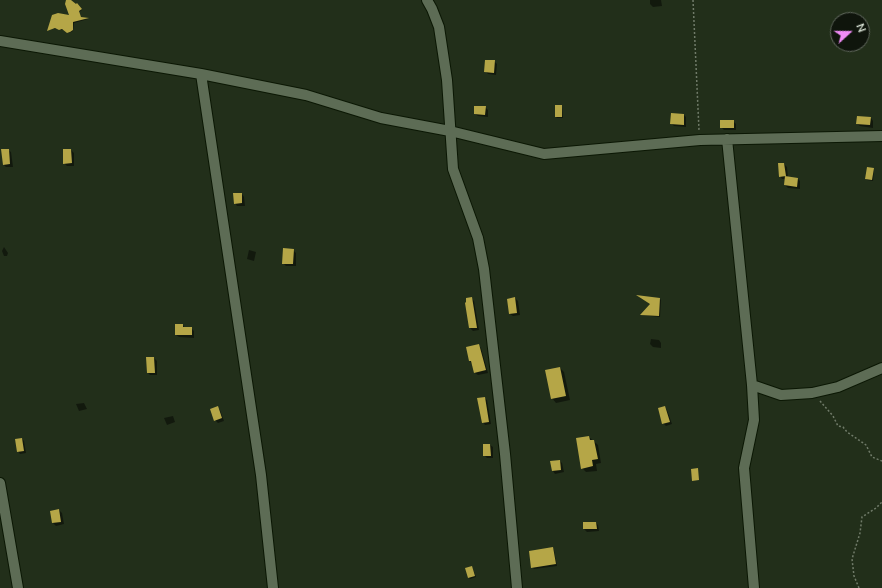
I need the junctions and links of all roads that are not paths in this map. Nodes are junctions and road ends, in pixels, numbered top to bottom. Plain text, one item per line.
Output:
1 (427, 0) edge
2 (0, 41) edge
3 (201, 74) junction
4 (450, 131) junction
5 (882, 136) edge
6 (727, 139) junction
7 (882, 368) edge
8 (752, 384) junction
9 (0, 483) edge
10 (18, 588) edge
11 (273, 588) edge
12 (517, 588) edge
13 (754, 588) edge

1 - 4 street
2 - 3 street
3 - 4 street
3 - 11 street
4 - 6 street
4 - 12 street
5 - 6 street
6 - 8 street
7 - 8 street
8 - 13 street
9 - 10 street

